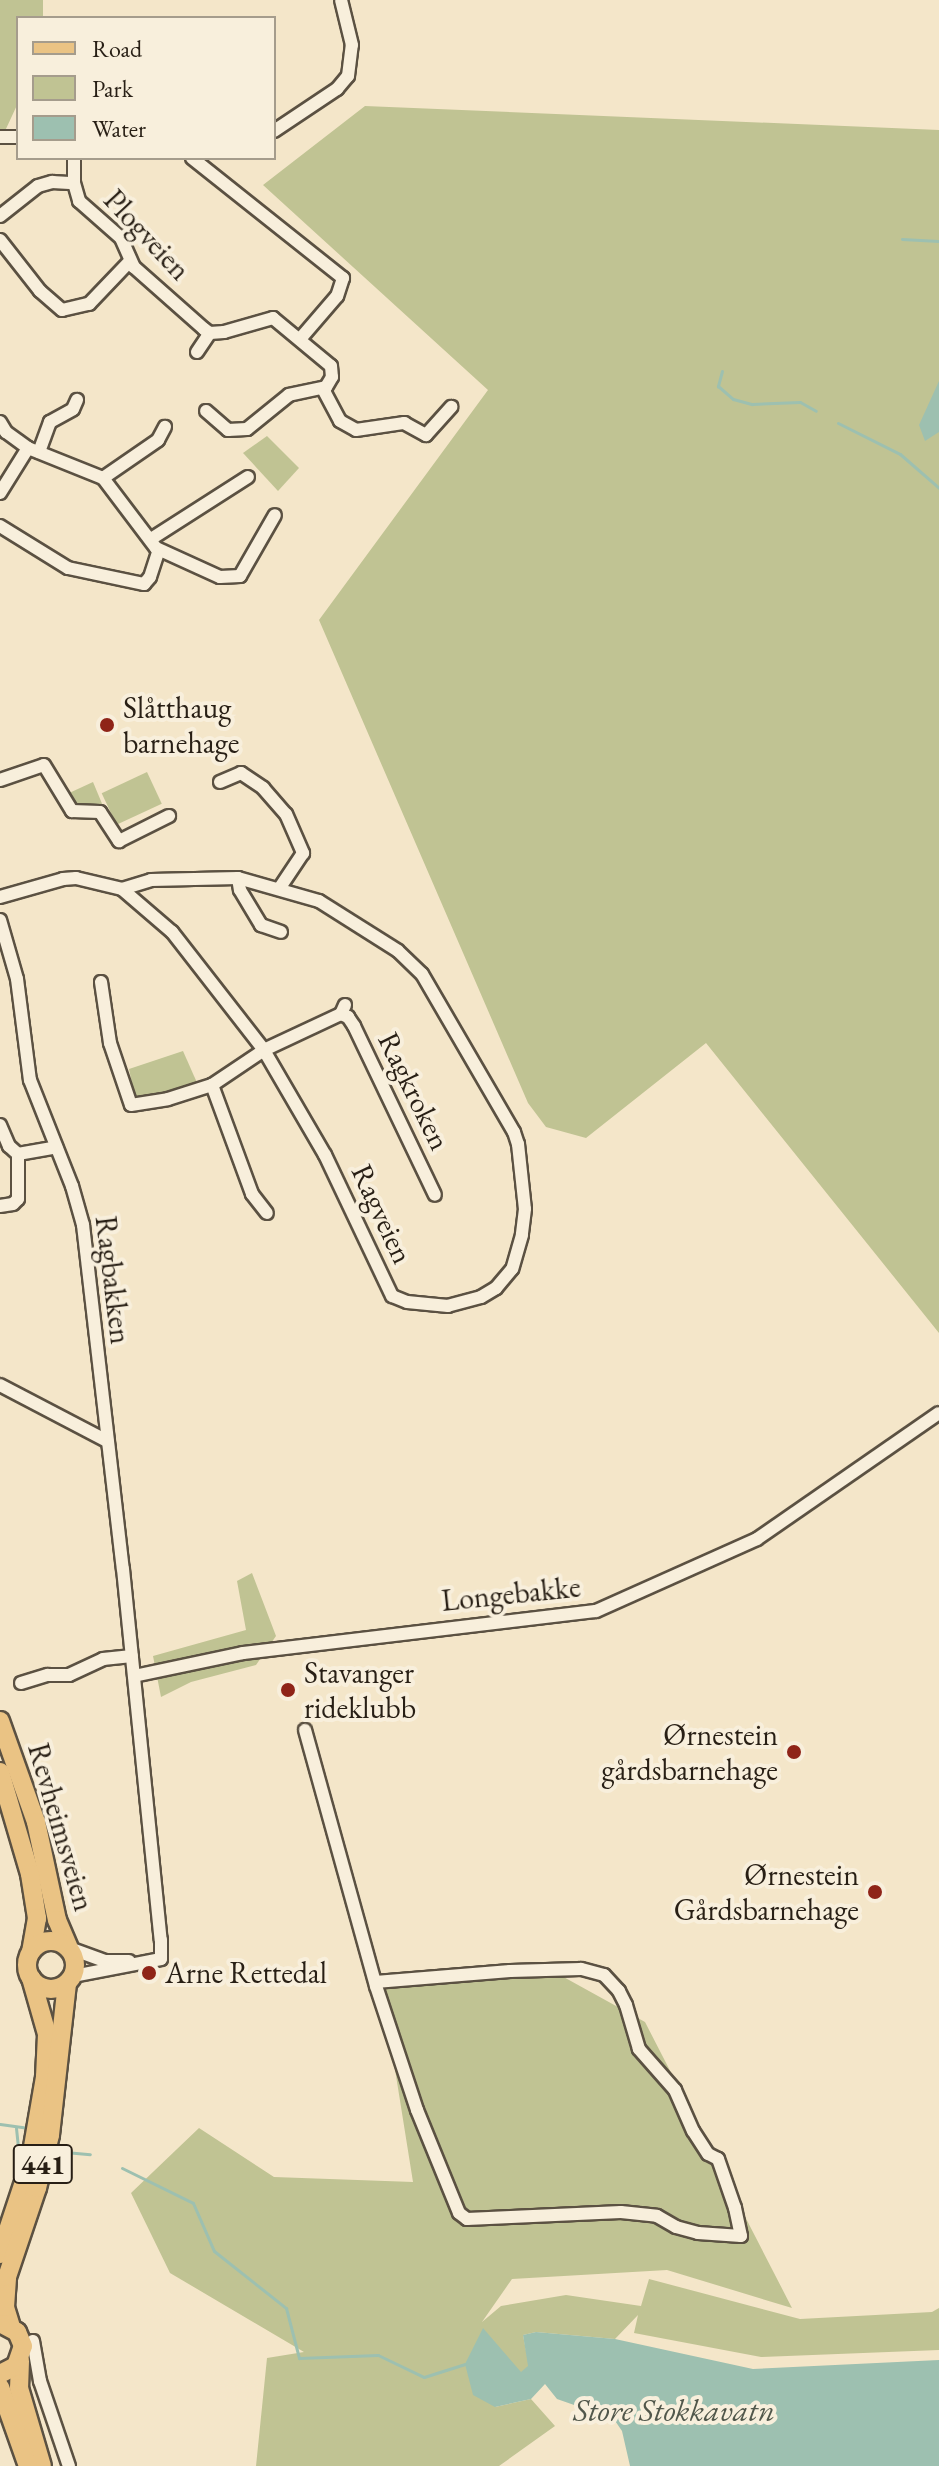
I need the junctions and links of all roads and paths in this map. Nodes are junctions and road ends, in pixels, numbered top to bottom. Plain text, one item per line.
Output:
1 (341, 0) edge
2 (276, 130) edge
3 (74, 160) edge
4 (195, 160) edge
5 (74, 183) junction
6 (0, 216) edge
7 (0, 240) edge
8 (130, 261) junction
9 (210, 333) junction
10 (300, 339) junction
11 (197, 352) dead end
12 (323, 389) junction
13 (77, 400) dead end
14 (451, 407) dead end
15 (206, 411) dead end
16 (0, 422) edge
17 (165, 427) dead end
18 (34, 450) junction
19 (248, 477) dead end
20 (103, 478) junction
21 (0, 493) edge
22 (275, 515) dead end
23 (0, 526) edge
24 (155, 544) junction
25 (0, 780) edge
26 (220, 782) dead end
27 (169, 816) dead end
28 (238, 878) junction
29 (122, 889) junction
30 (279, 889) junction
31 (0, 897) edge
32 (0, 920) edge
33 (281, 932) dead end
34 (101, 982) dead end
35 (264, 1050) junction
36 (212, 1085) junction
37 (0, 1125) edge
38 (56, 1147) junction
39 (18, 1154) junction
40 (435, 1195) dead end
41 (0, 1206) edge
42 (267, 1213) dead end
43 (0, 1385) edge
44 (939, 1413) edge
45 (107, 1441) junction
46 (132, 1656) junction
47 (134, 1676) junction
48 (21, 1683) dead end
49 (0, 1721) edge
50 (305, 1730) dead end
51 (0, 1772) edge
52 (69, 1948) junction
53 (31, 1951) junction
54 (144, 1961) junction
55 (31, 1978) junction
56 (70, 1980) junction
57 (375, 1982) junction
58 (51, 2078) junction
59 (8, 2247) edge
60 (6, 2326) edge
61 (33, 2341) dead end
62 (20, 2361) junction
63 (0, 2374) edge
64 (0, 2387) edge
65 (28, 2466) edge
66 (42, 2466) edge
67 (69, 2466) edge

1 - 2 street
3 - 5 street, Plogveien
4 - 10 street
5 - 6 street
5 - 8 street, Plogveien
7 - 8 street
8 - 9 street, Plogveien
9 - 10 street
9 - 11 street
10 - 12 street
12 - 14 street
12 - 15 street
13 - 18 street
16 - 18 street
17 - 20 street
18 - 20 street
18 - 21 street
19 - 24 street
20 - 24 street
22 - 24 street
23 - 24 street
25 - 27 street
26 - 30 street
28 - 29 street, Ragveien
28 - 30 street, Ragveien
28 - 33 street
29 - 31 street, Ragveien
29 - 35 street, Ragveien
30 - 35 street, Ragveien
32 - 38 street, Ragbakken
34 - 36 street, Ragkroken
35 - 36 street, Ragkroken
35 - 40 street, Ragkroken
36 - 42 street
37 - 39 street
38 - 39 street
38 - 45 street, Ragbakken
39 - 41 street
43 - 45 street
44 - 47 street, Longebakke
45 - 46 street, Ragbakken
46 - 47 street, Ragbakken
46 - 48 street
47 - 54 street, Ragbakken
49 - 52 main road, Revheimsveien / 441
50 - 57 street
51 - 53 main road, Revheimsveien / 441
52 - 53 main road
52 - 54 street
52 - 56 main road, 441
53 - 55 main road, 441
54 - 56 street
55 - 56 main road
55 - 58 main road, 441
56 - 58 main road, 441
57 - 57 street
58 - 59 main road, 441
59 - 60 main road, 441
60 - 62 main road, 441
61 - 67 street
62 - 63 main road
62 - 66 main road, 441
64 - 65 main road

